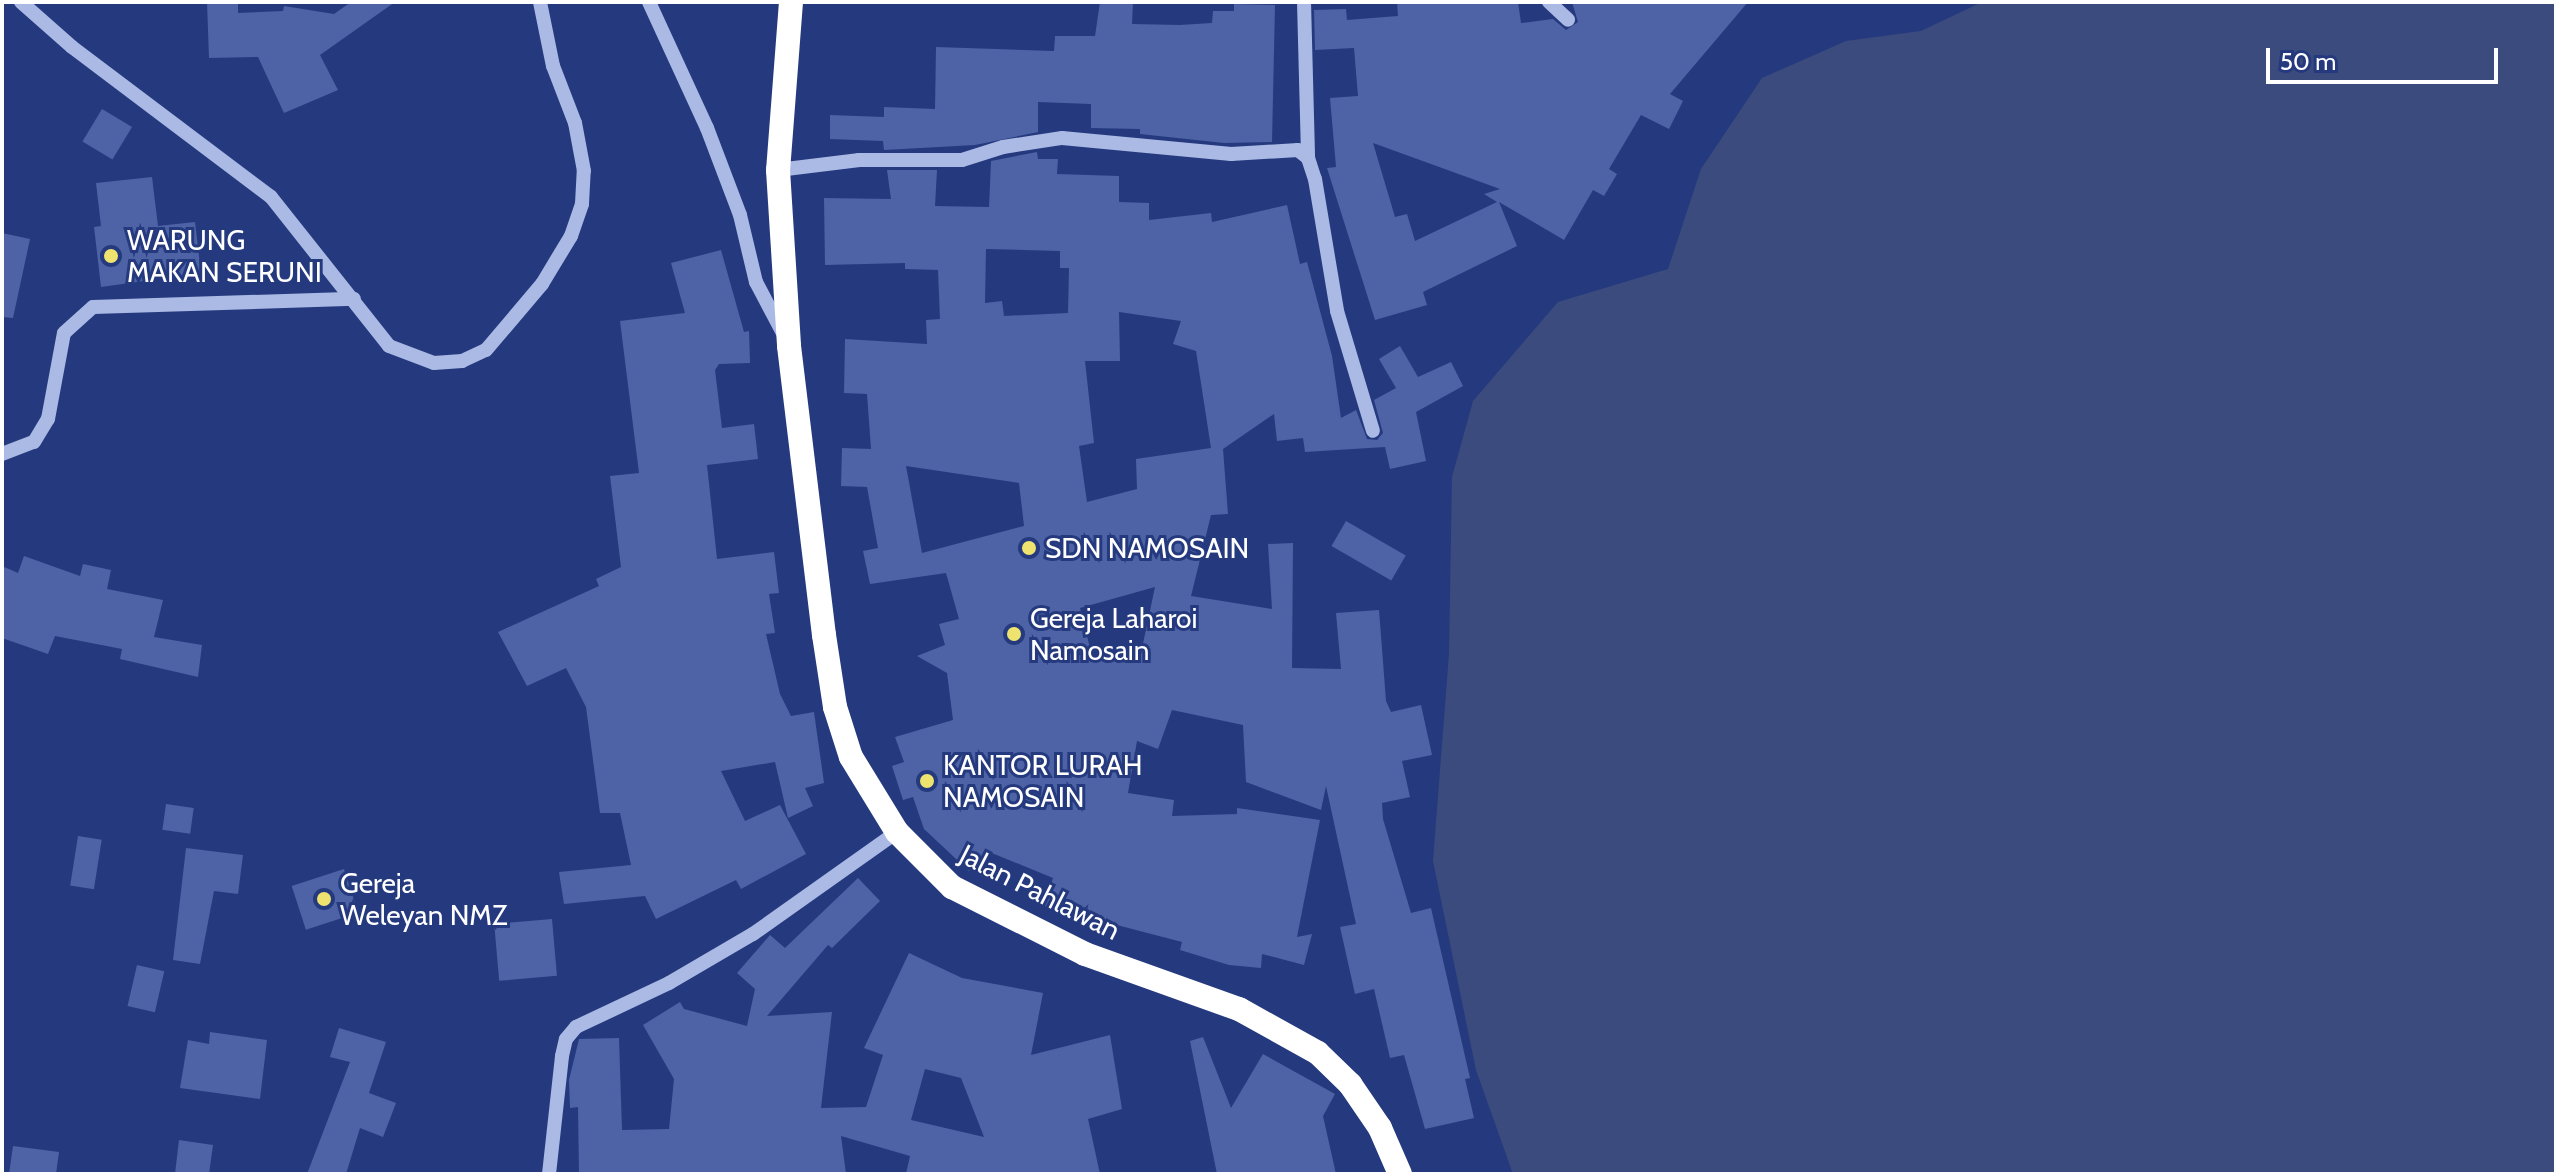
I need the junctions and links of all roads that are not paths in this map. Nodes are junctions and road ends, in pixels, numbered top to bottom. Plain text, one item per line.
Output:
1 (21, 2) edge
2 (540, 2) edge
3 (649, 2) edge
4 (791, 2) edge
5 (1304, 2) edge
6 (1549, 2) edge
7 (1568, 20) dead end
8 (1308, 158) junction
9 (778, 170) junction
10 (354, 299) junction
11 (789, 346) junction
12 (1373, 431) dead end
13 (2, 454) edge
14 (897, 832) junction
15 (549, 1174) edge
16 (1400, 1174) edge

1 - 10 street
2 - 10 street
3 - 11 street
4 - 9 highway, Jalan Pahlawan
5 - 8 street
6 - 7 street
8 - 9 street
8 - 12 street
9 - 11 highway, Jalan Pahlawan
10 - 13 street
11 - 14 highway, Jalan Pahlawan
14 - 15 street
14 - 16 highway, Jalan Pahlawan

